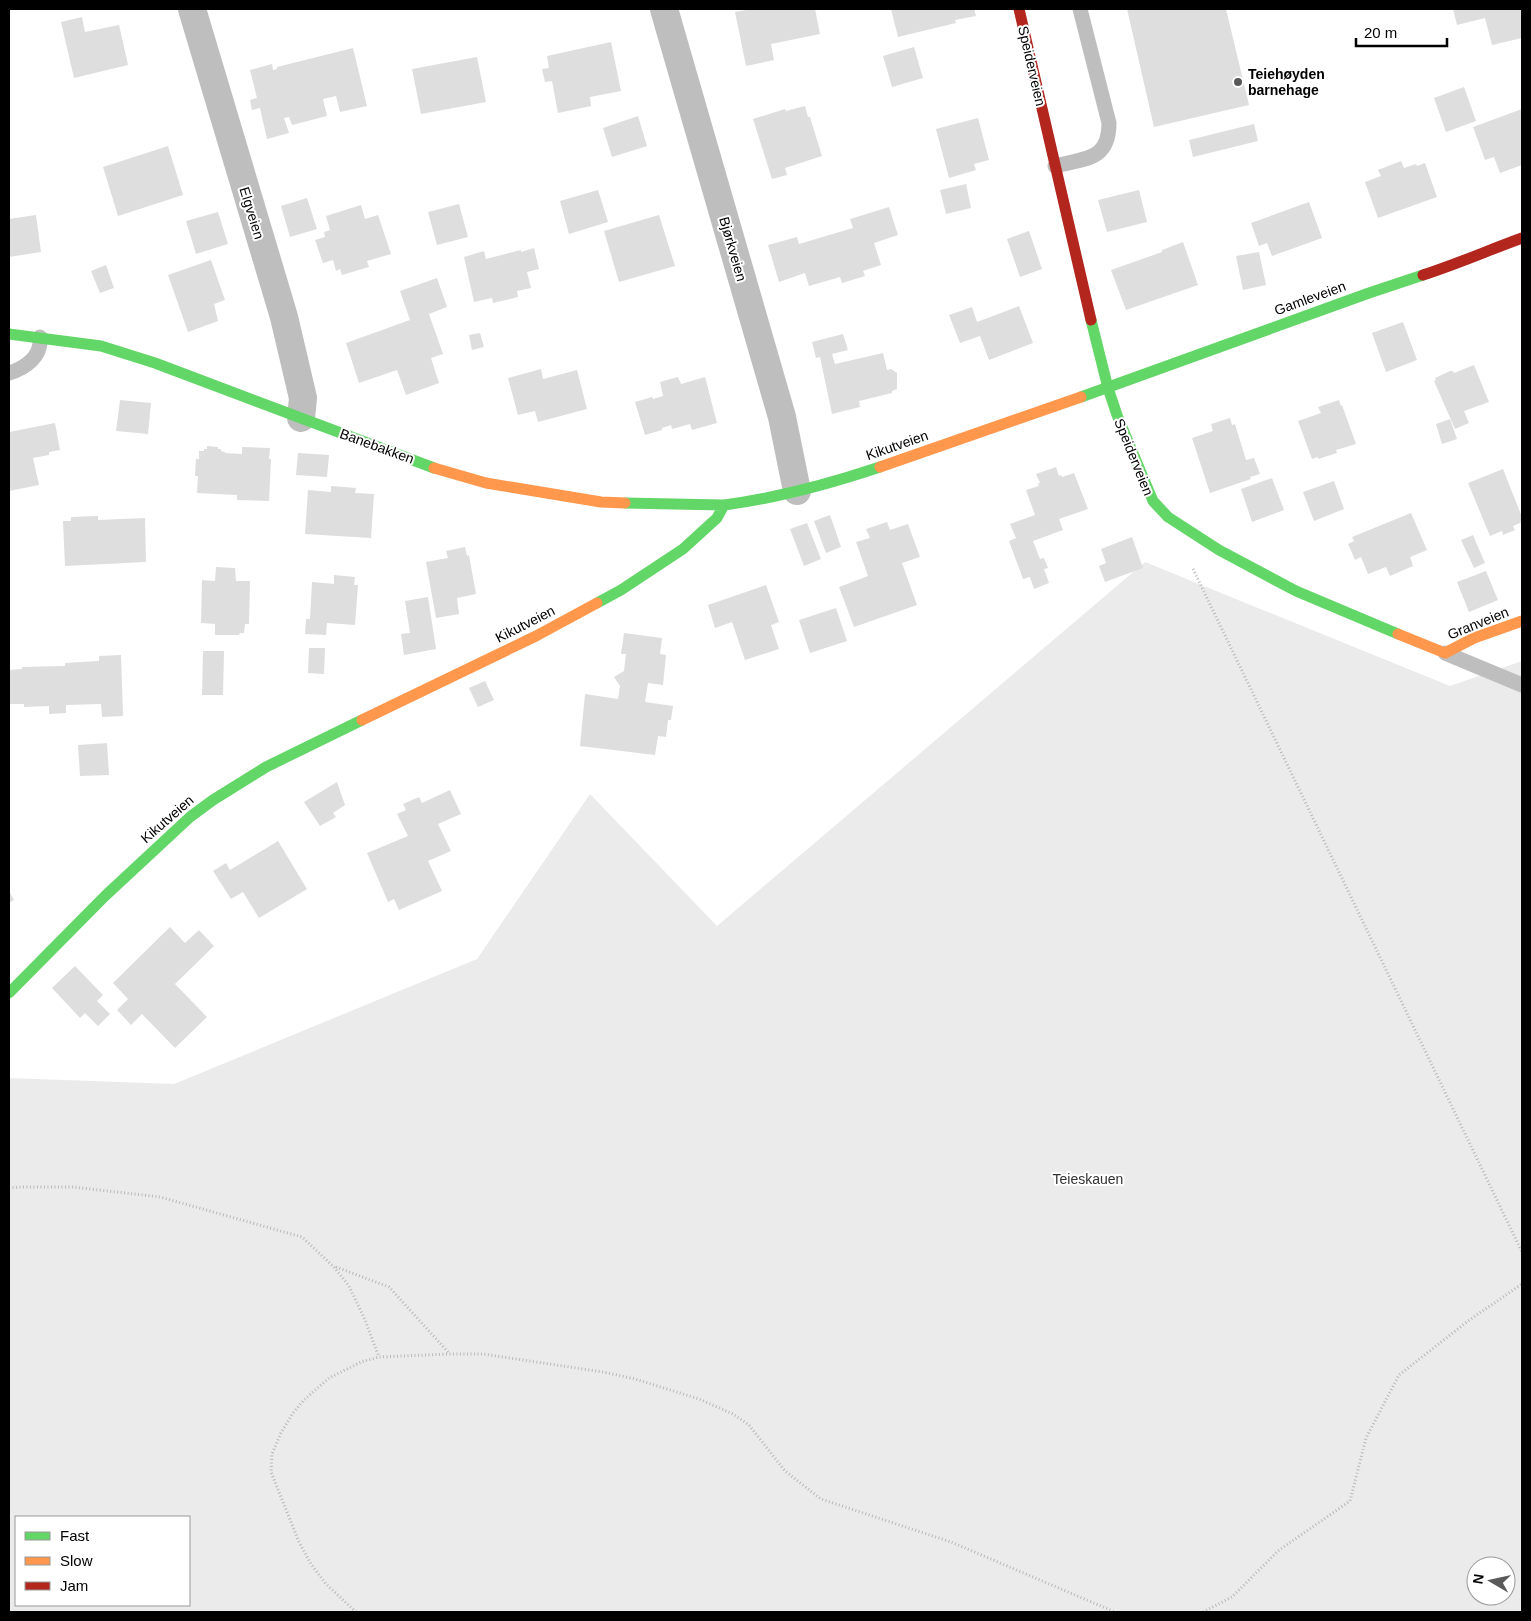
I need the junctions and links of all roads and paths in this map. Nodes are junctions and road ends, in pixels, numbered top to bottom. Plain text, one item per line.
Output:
1 (192, 9) edge
2 (664, 9) edge
3 (1020, 9) edge
4 (1080, 9) edge
5 (1055, 166) junction
6 (1522, 238) edge
7 (9, 334) edge
8 (40, 337) junction
9 (9, 373) edge
10 (1108, 388) junction
11 (302, 418) junction
12 (796, 491) junction
13 (724, 505) junction
14 (1189, 562) dead end
15 (1522, 621) edge
16 (1445, 653) junction
17 (1522, 686) edge
18 (9, 993) edge
19 (9, 1188) edge
20 (1522, 1252) edge
21 (334, 1267) junction
22 (1522, 1284) edge
23 (450, 1354) junction
24 (379, 1357) junction
25 (356, 1612) edge
26 (1115, 1612) edge
27 (1203, 1612) edge

1 - 11 street, Elgveien
2 - 12 street, Bjørkveien
3 - 5 street, Speiderveien
4 - 5 lane
5 - 10 street, Speiderveien
6 - 10 street, Gamleveien
7 - 8 street, Banebakken
8 - 9 lane
8 - 11 street, Banebakken
10 - 12 street, Kikutveien
10 - 16 street, Speiderveien
11 - 13 street, Banebakken
12 - 13 street, Kikutveien
13 - 18 street, Kikutveien
14 - 20 path
15 - 16 street, Granveien
16 - 17 lane, Speiderveien
19 - 21 path
21 - 23 path
21 - 24 path
22 - 27 path
23 - 24 path
23 - 26 path
24 - 25 path

